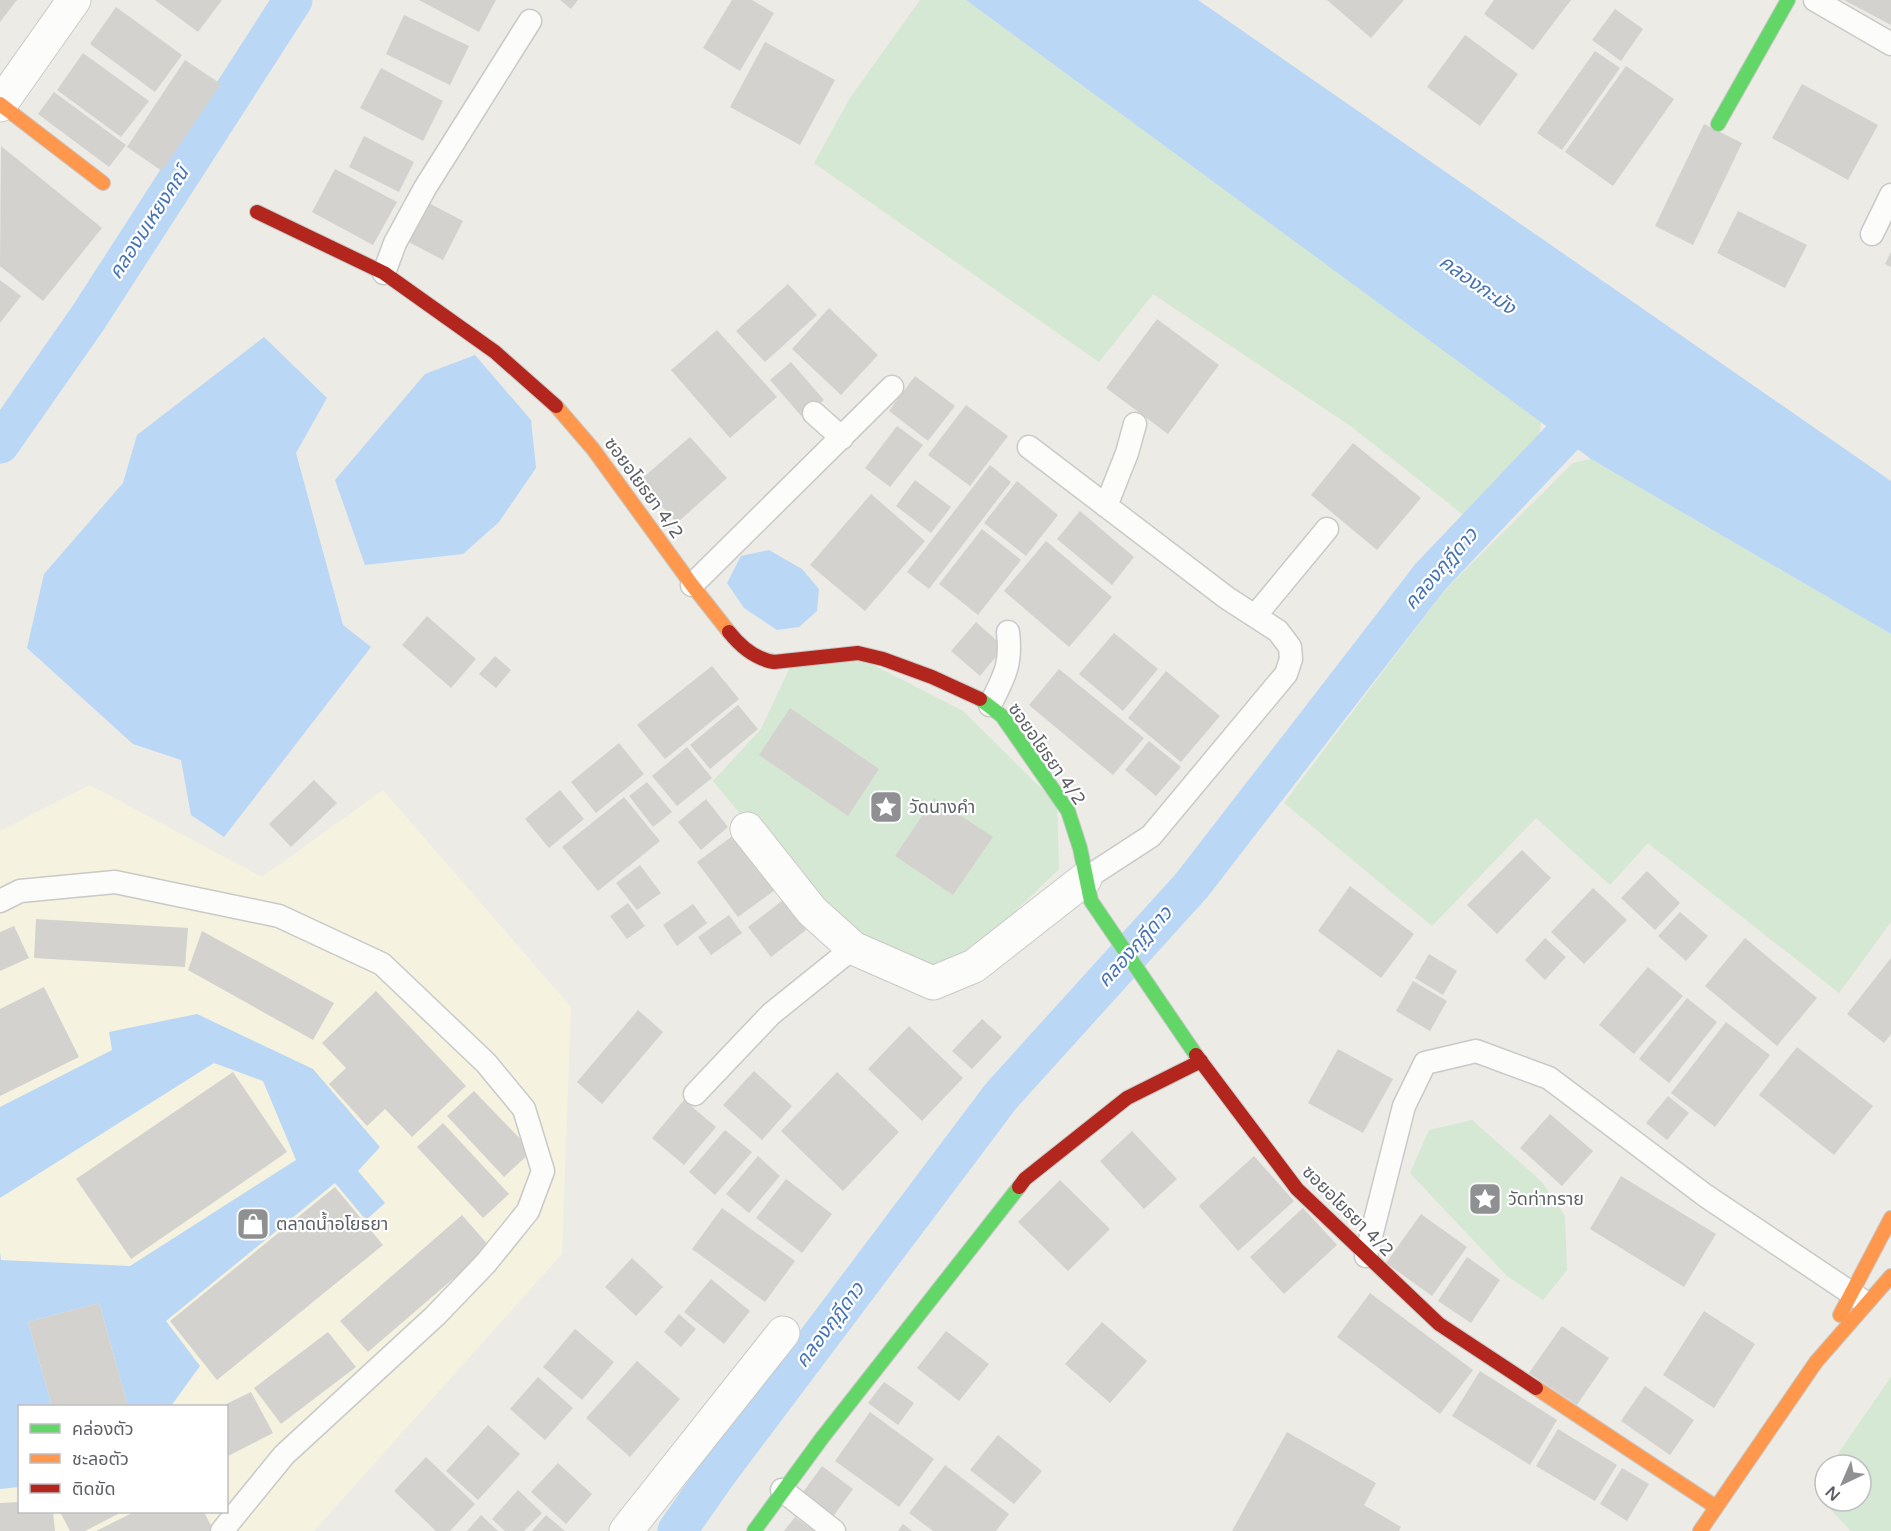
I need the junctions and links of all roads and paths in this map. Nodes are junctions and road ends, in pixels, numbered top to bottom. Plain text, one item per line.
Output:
1 (74, 0) edge
2 (1788, 0) edge
3 (1815, 0) edge
4 (530, 21) dead end
5 (1891, 44) edge
6 (0, 104) edge
7 (1718, 124) dead end
8 (103, 183) dead end
9 (1891, 195) edge
10 (257, 212) dead end
11 (1872, 234) dead end
12 (384, 273) junction
13 (892, 387) dead end
14 (814, 412) dead end
15 (1135, 424) dead end
16 (842, 438) junction
17 (1029, 447) dead end
18 (1106, 506) junction
19 (1327, 529) dead end
20 (692, 585) junction
21 (1255, 616) junction
22 (1008, 632) dead end
23 (990, 705) junction
24 (747, 829) dead end
25 (1088, 890) junction
26 (0, 901) edge
27 (853, 948) junction
28 (1201, 1061) junction
29 (694, 1094) dead end
30 (1891, 1218) edge
31 (1366, 1256) junction
32 (1891, 1276) edge
33 (1859, 1299) junction
34 (783, 1333) dead end
35 (782, 1490) junction
36 (1716, 1508) junction
37 (222, 1531) edge
38 (626, 1531) edge
39 (754, 1531) edge
40 (834, 1531) edge
41 (1700, 1531) edge

1 - 6 street
2 - 7 street
3 - 5 lane
4 - 12 lane
6 - 8 street
9 - 11 lane
10 - 12 street, ซอยอโยธยา 4/2
12 - 20 street, ซอยอโยธยา 4/2
13 - 16 lane
14 - 16 lane
15 - 18 lane
16 - 20 lane
17 - 18 lane
18 - 21 lane
19 - 21 lane
20 - 23 street, ซอยอโยธยา 4/2
21 - 25 lane
22 - 23 lane
23 - 25 street, ซอยอโยธยา 4/2
24 - 27 street
25 - 27 street
25 - 28 street, ซอยอโยธยา 4/2
26 - 37 lane
27 - 29 lane
28 - 31 street, ซอยอโยธยา 4/2
28 - 35 street
30 - 33 street
31 - 33 lane
31 - 36 street, ซอยอโยธยา 4/2
32 - 33 street
33 - 36 street
34 - 38 street
35 - 39 street
35 - 40 lane
36 - 41 street

